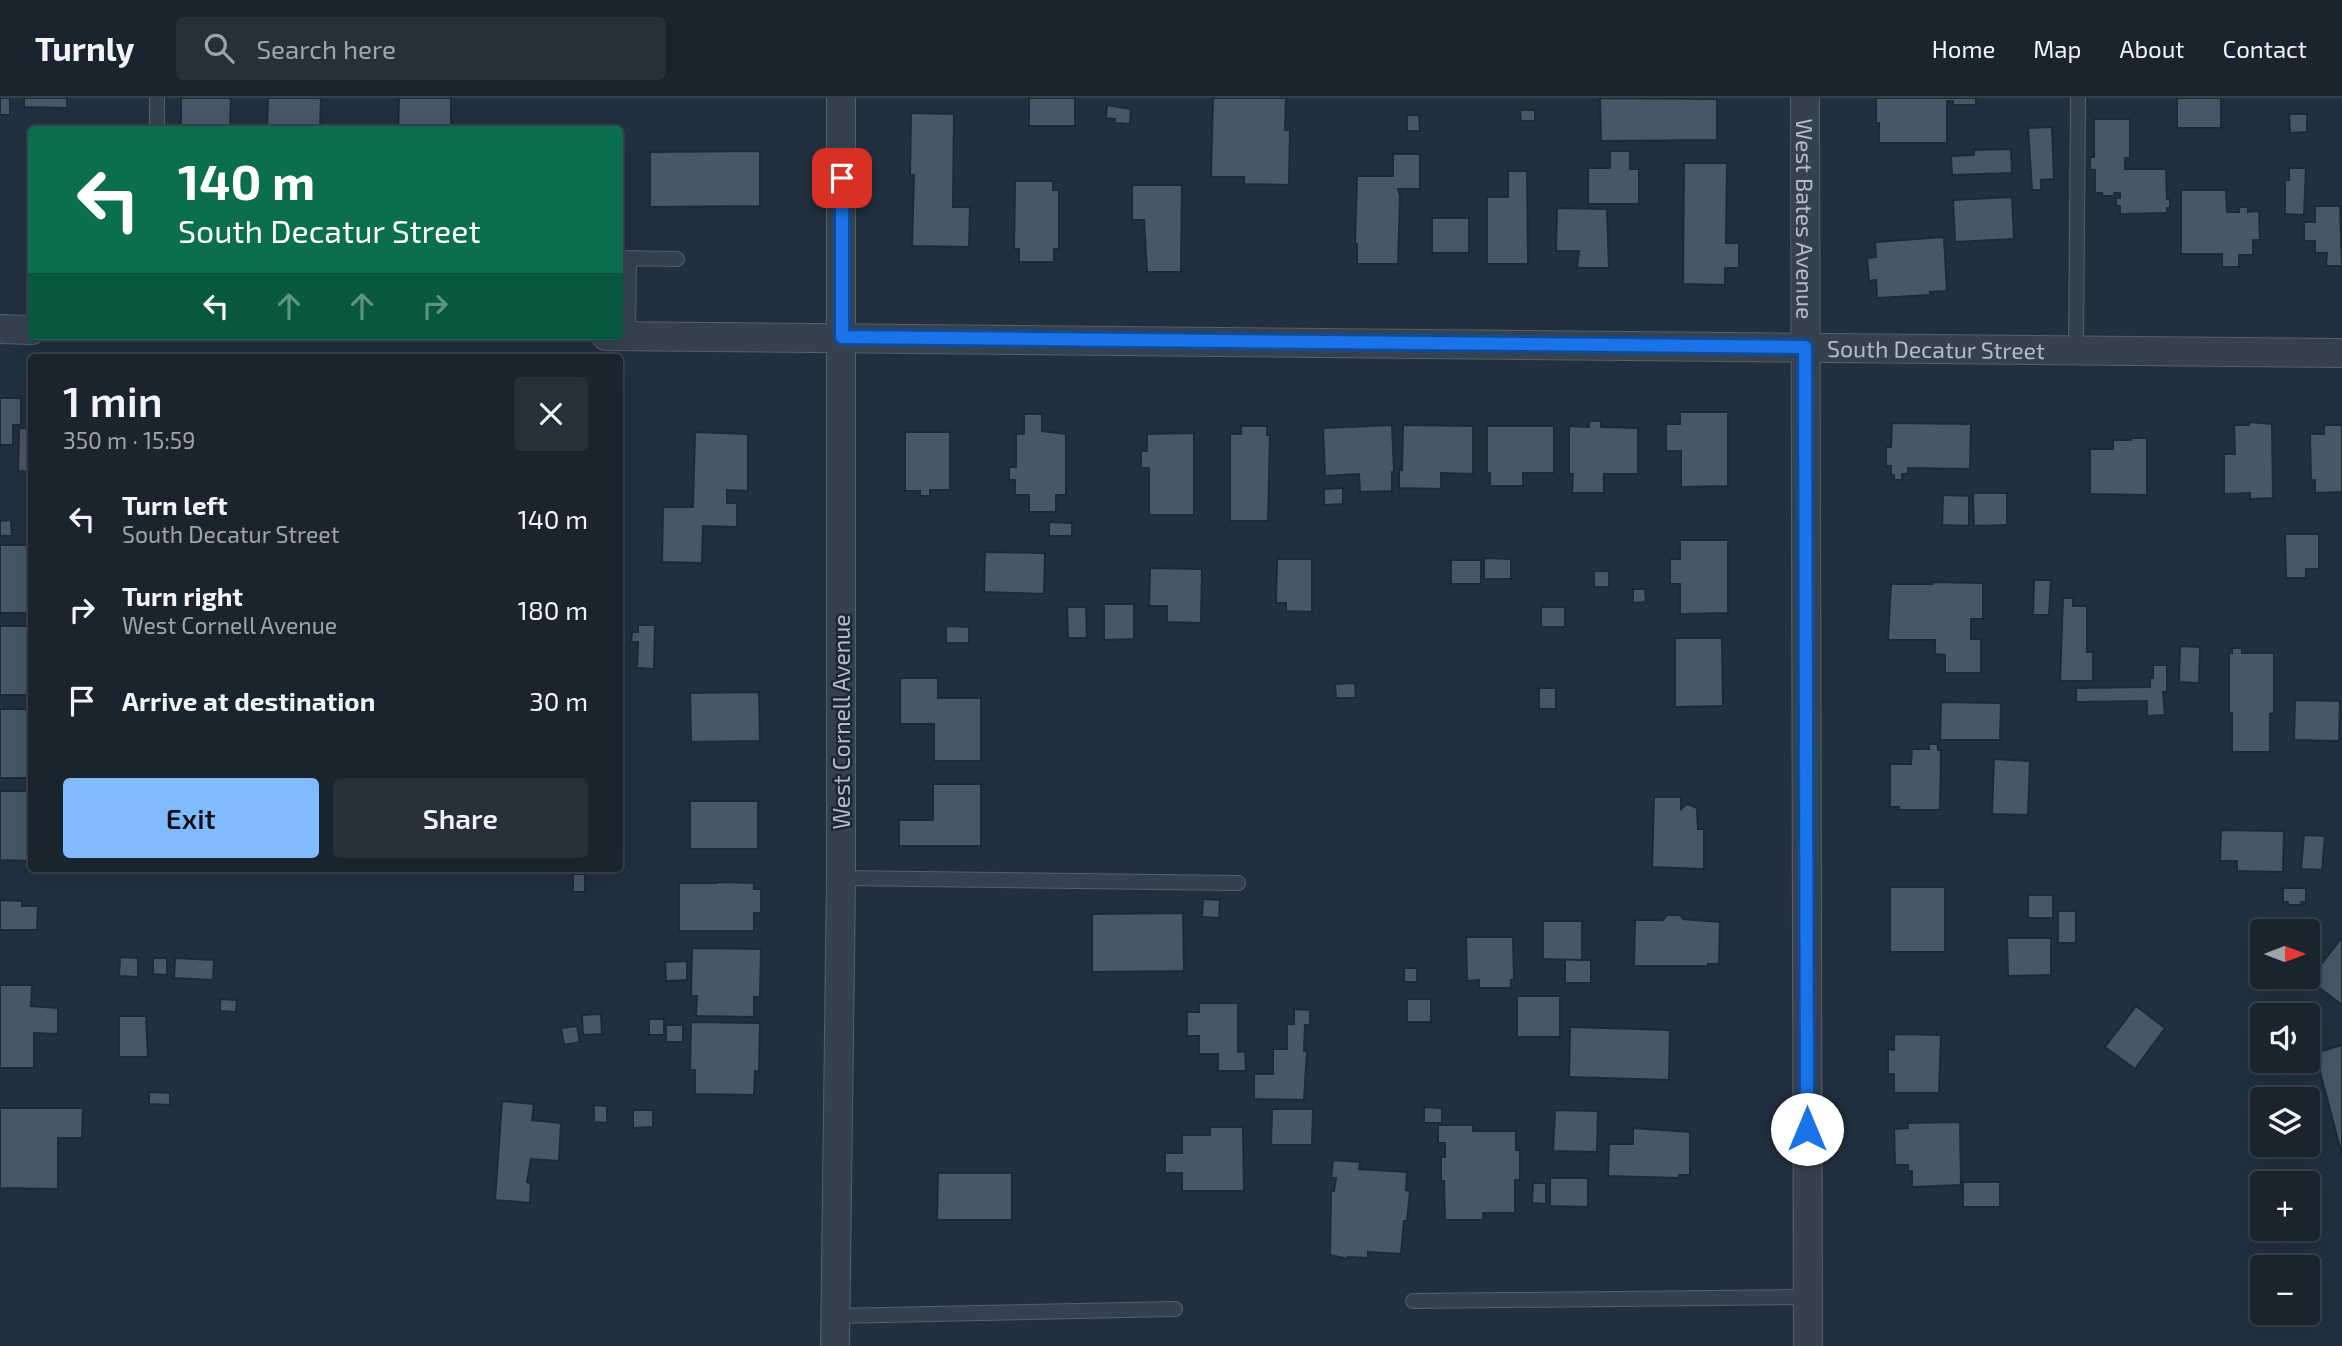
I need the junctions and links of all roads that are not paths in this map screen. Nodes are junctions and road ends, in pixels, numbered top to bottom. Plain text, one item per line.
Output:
1 (157, 98) edge
2 (841, 98) edge
3 (1805, 98) edge
4 (2078, 98) edge
5 (157, 126) edge
6 (624, 258) edge
7 (677, 259) dead end
8 (0, 329) edge
9 (28, 330) edge
10 (623, 336) edge
11 (842, 337) junction
12 (1805, 347) junction
13 (2076, 350) junction
14 (2342, 353) edge
15 (841, 878) junction
16 (1238, 883) dead end
17 (1808, 1297) junction
18 (1413, 1301) dead end
19 (1175, 1309) dead end
20 (835, 1316) junction
21 (835, 1346) edge
22 (1808, 1346) edge

1 - 5 lane
2 - 11 street, West Cornell Avenue
3 - 12 street, West Bates Avenue
4 - 13 lane
6 - 7 lane
8 - 9 street
10 - 11 street, South Decatur Street
11 - 12 street, South Decatur Street
11 - 15 street, West Cornell Avenue
12 - 13 street, South Decatur Street
12 - 17 street, West Bates Avenue
13 - 14 street, South Decatur Street
15 - 16 lane
15 - 20 street, West Cornell Avenue
17 - 18 lane
17 - 22 street, West Bates Avenue
19 - 20 lane
20 - 21 street, West Cornell Avenue

